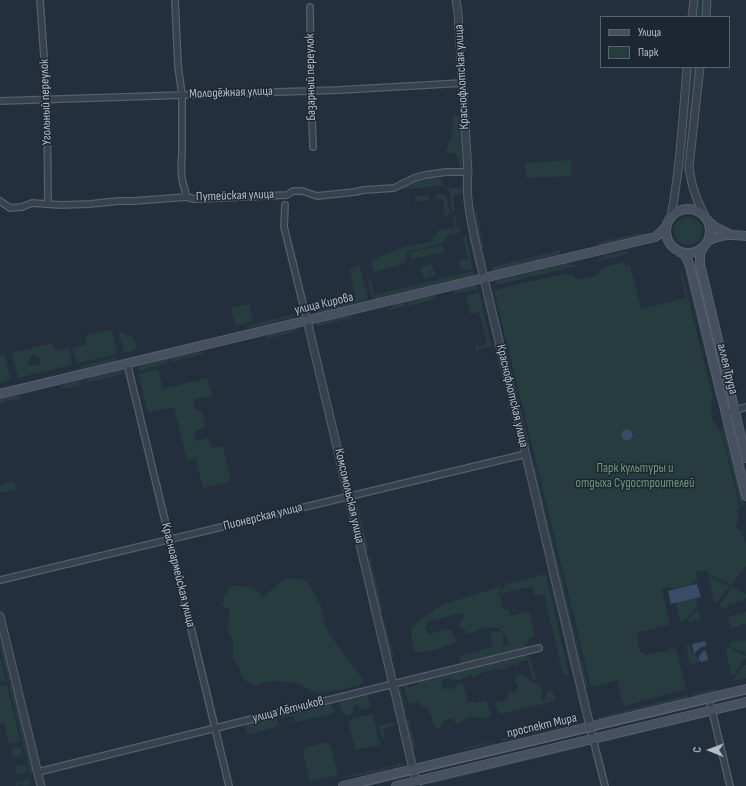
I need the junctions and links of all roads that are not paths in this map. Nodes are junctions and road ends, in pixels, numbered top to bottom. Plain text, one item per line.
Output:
1 (40, 0) edge
2 (175, 0) edge
3 (456, 0) edge
4 (694, 0) edge
5 (707, 0) edge
6 (310, 7) dead end
7 (692, 16) edge
8 (706, 16) edge
9 (687, 68) edge
10 (700, 68) edge
11 (463, 83) junction
12 (311, 90) junction
13 (182, 95) junction
14 (47, 99) junction
15 (0, 101) edge
16 (313, 146) dead end
17 (468, 172) junction
18 (186, 197) junction
19 (0, 201) edge
20 (48, 204) junction
21 (286, 205) dead end
22 (707, 220) junction
23 (669, 221) junction
24 (729, 234) junction
25 (746, 236) edge
26 (654, 237) junction
27 (670, 244) junction
28 (705, 244) junction
29 (680, 252) junction
30 (484, 278) junction
31 (307, 320) junction
32 (127, 363) junction
33 (0, 394) edge
34 (746, 407) edge
35 (734, 410) junction
36 (726, 412) junction
37 (526, 454) junction
38 (746, 458) edge
39 (349, 496) junction
40 (746, 496) edge
41 (170, 539) junction
42 (0, 580) edge
43 (0, 616) edge
44 (539, 648) dead end
45 (393, 684) junction
46 (746, 689) edge
47 (709, 698) junction
48 (746, 702) edge
49 (712, 710) junction
50 (590, 727) junction
51 (215, 728) junction
52 (593, 739) junction
53 (413, 769) junction
54 (38, 772) junction
55 (416, 784) edge
56 (41, 786) edge
57 (229, 786) edge
58 (343, 786) edge
59 (396, 786) edge
60 (605, 786) edge
61 (730, 786) edge

1 - 14 street, Угольный переулок
2 - 13 street
3 - 11 street, Краснофлотская улица
4 - 7 street
5 - 8 street
6 - 12 street, Базарный переулок
9 - 23 street
10 - 22 street
11 - 12 street, Молодёжная улица
11 - 17 street, Краснофлотская улица
12 - 13 street, Молодёжная улица
12 - 16 street, Базарный переулок
13 - 14 street, Молодёжная улица
13 - 18 street
14 - 15 street, Молодёжная улица
14 - 20 street, Угольный переулок
17 - 18 street, Путейская улица
17 - 30 street, Краснофлотская улица
18 - 20 street, Путейская улица
19 - 20 street, Путейская улица
21 - 31 street, Комсомольская улица
22 - 23 main road
22 - 24 main road
22 - 28 main road
23 - 26 main road, улица Кирова
23 - 27 main road
24 - 25 main road
24 - 28 main road
26 - 27 main road
26 - 30 main road, улица Кирова
27 - 29 main road
28 - 29 main road
28 - 35 main road, аллея Труда
29 - 36 main road, аллея Труда
30 - 31 main road, улица Кирова
30 - 37 street, Краснофлотская улица
31 - 32 main road, улица Кирова
31 - 39 street, Комсомольская улица
32 - 33 main road, улица Кирова
32 - 41 street, Красноармейская улица
34 - 35 street
35 - 36 street
35 - 38 main road, аллея Труда
36 - 40 main road, аллея Труда
37 - 39 street, Пионерская улица
37 - 50 street, Краснофлотская улица
39 - 41 street, Пионерская улица
39 - 45 street, Комсомольская улица
41 - 42 street, Пионерская улица
41 - 51 street, Красноармейская улица
43 - 54 street
44 - 45 street, улица Лётчиков
45 - 51 street, улица Лётчиков
45 - 53 street, Комсомольская улица
46 - 47 main road, проспект Мира
47 - 49 street
47 - 50 main road, проспект Мира
48 - 49 main road, проспект Мира
49 - 52 main road, проспект Мира
49 - 61 street
50 - 52 street, Краснофлотская улица
50 - 53 main road, проспект Мира
51 - 54 street, улица Лётчиков
51 - 57 street, Красноармейская улица
52 - 55 main road, проспект Мира
52 - 60 street, Краснофлотская улица
53 - 55 street, Комсомольская улица
53 - 58 main road, проспект Мира
54 - 56 street
55 - 59 main road, проспект Мира

